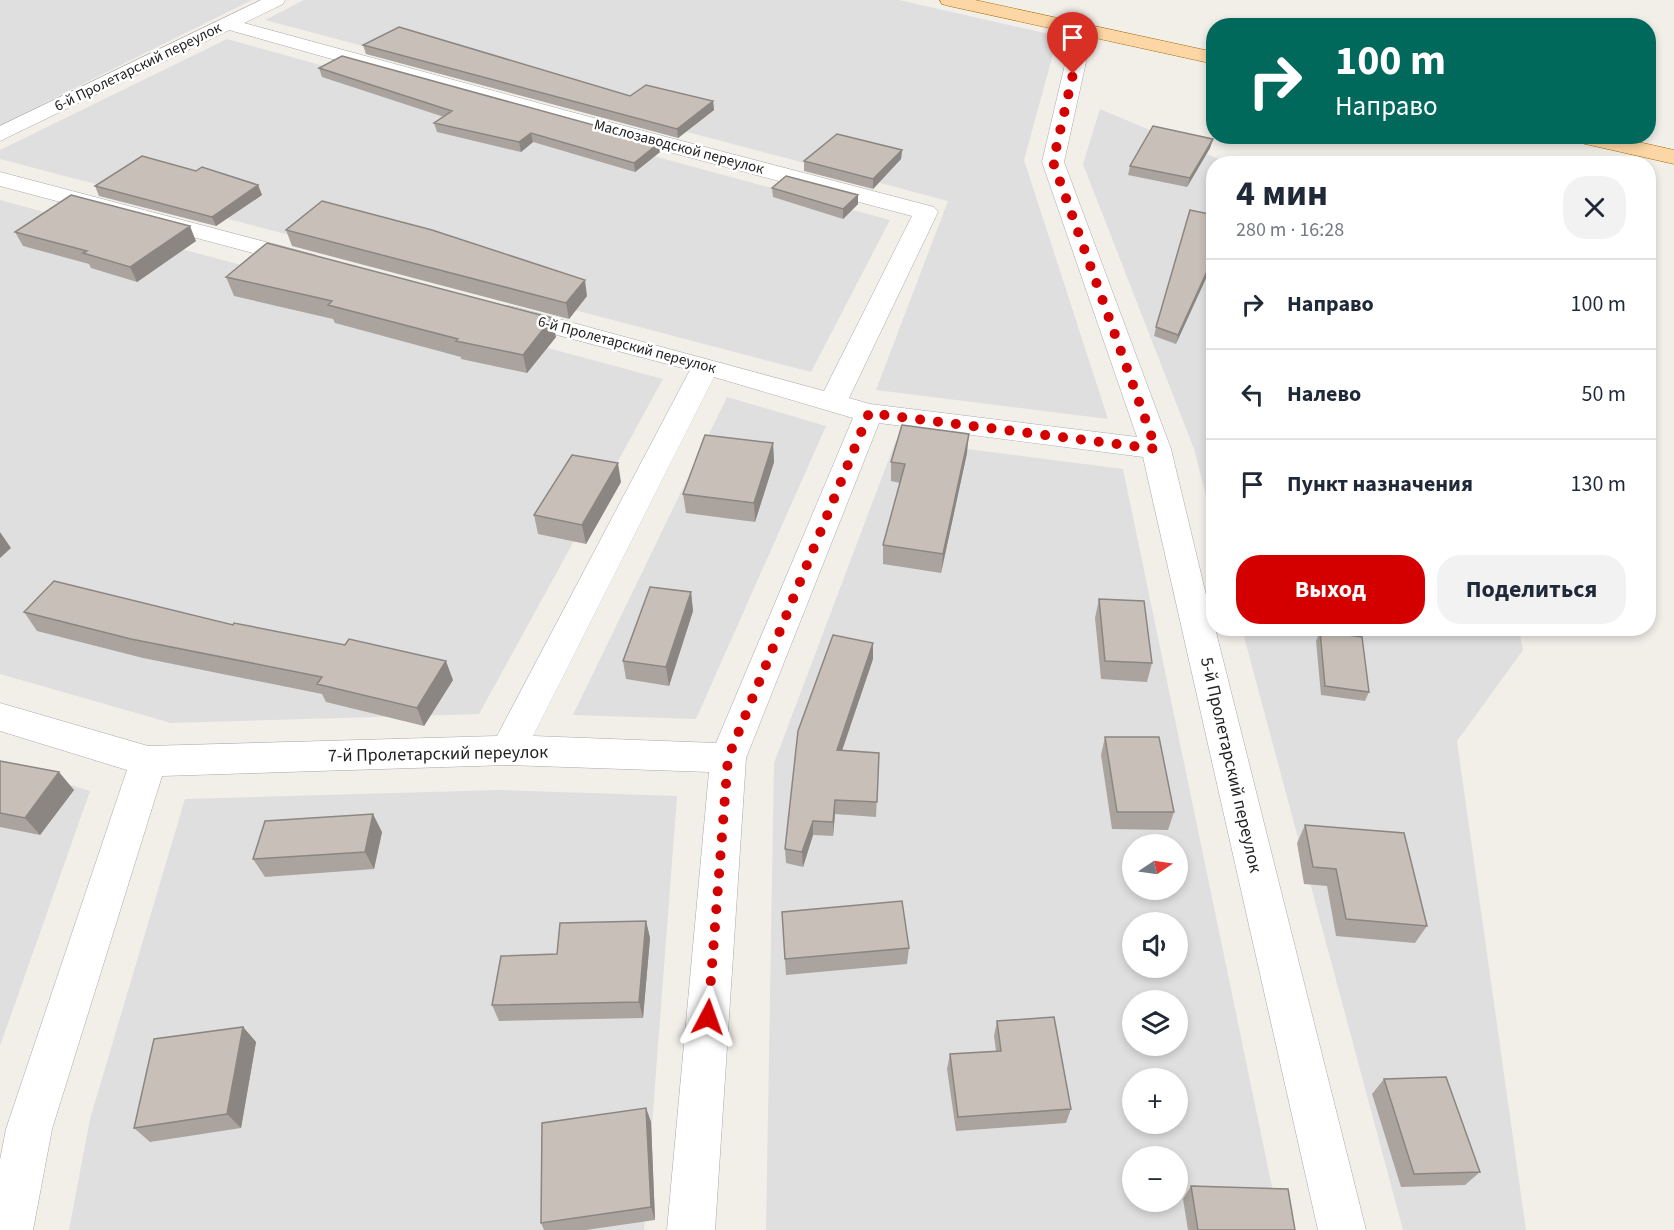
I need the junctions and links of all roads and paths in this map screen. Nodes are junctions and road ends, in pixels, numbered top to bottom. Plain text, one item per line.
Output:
1 (276, 0) edge
2 (949, 0) edge
3 (228, 24) junction
4 (1083, 30) junction
5 (1206, 56) edge
6 (0, 134) edge
7 (1616, 144) edge
8 (1674, 157) edge
9 (0, 179) edge
10 (324, 265) edge
11 (486, 308) edge
12 (706, 366) junction
13 (833, 402) junction
14 (869, 413) junction
15 (1156, 449) junction
16 (0, 717) edge
17 (508, 750) junction
18 (728, 758) junction
19 (148, 761) junction
20 (9, 1230) edge
21 (692, 1230) edge
22 (1342, 1230) edge

1 - 3 street, 6-й Пролетарский переулок
2 - 4 main road
3 - 6 street, 6-й Пролетарский переулок
3 - 13 street, Маслозаводской переулок
4 - 5 main road
4 - 15 street, 5-й Пролетарский переулок
7 - 8 main road
9 - 10 street
11 - 12 street, 6-й Пролетарский переулок
12 - 13 street, 6-й Пролетарский переулок
12 - 17 street
13 - 14 street, 6-й Пролетарский переулок
14 - 15 street, 6-й Пролетарский переулок
14 - 18 street
15 - 22 street, 5-й Пролетарский переулок
16 - 19 street, 7-й Пролетарский переулок
17 - 18 street, 7-й Пролетарский переулок
17 - 19 street, 7-й Пролетарский переулок
18 - 21 street
19 - 20 street

